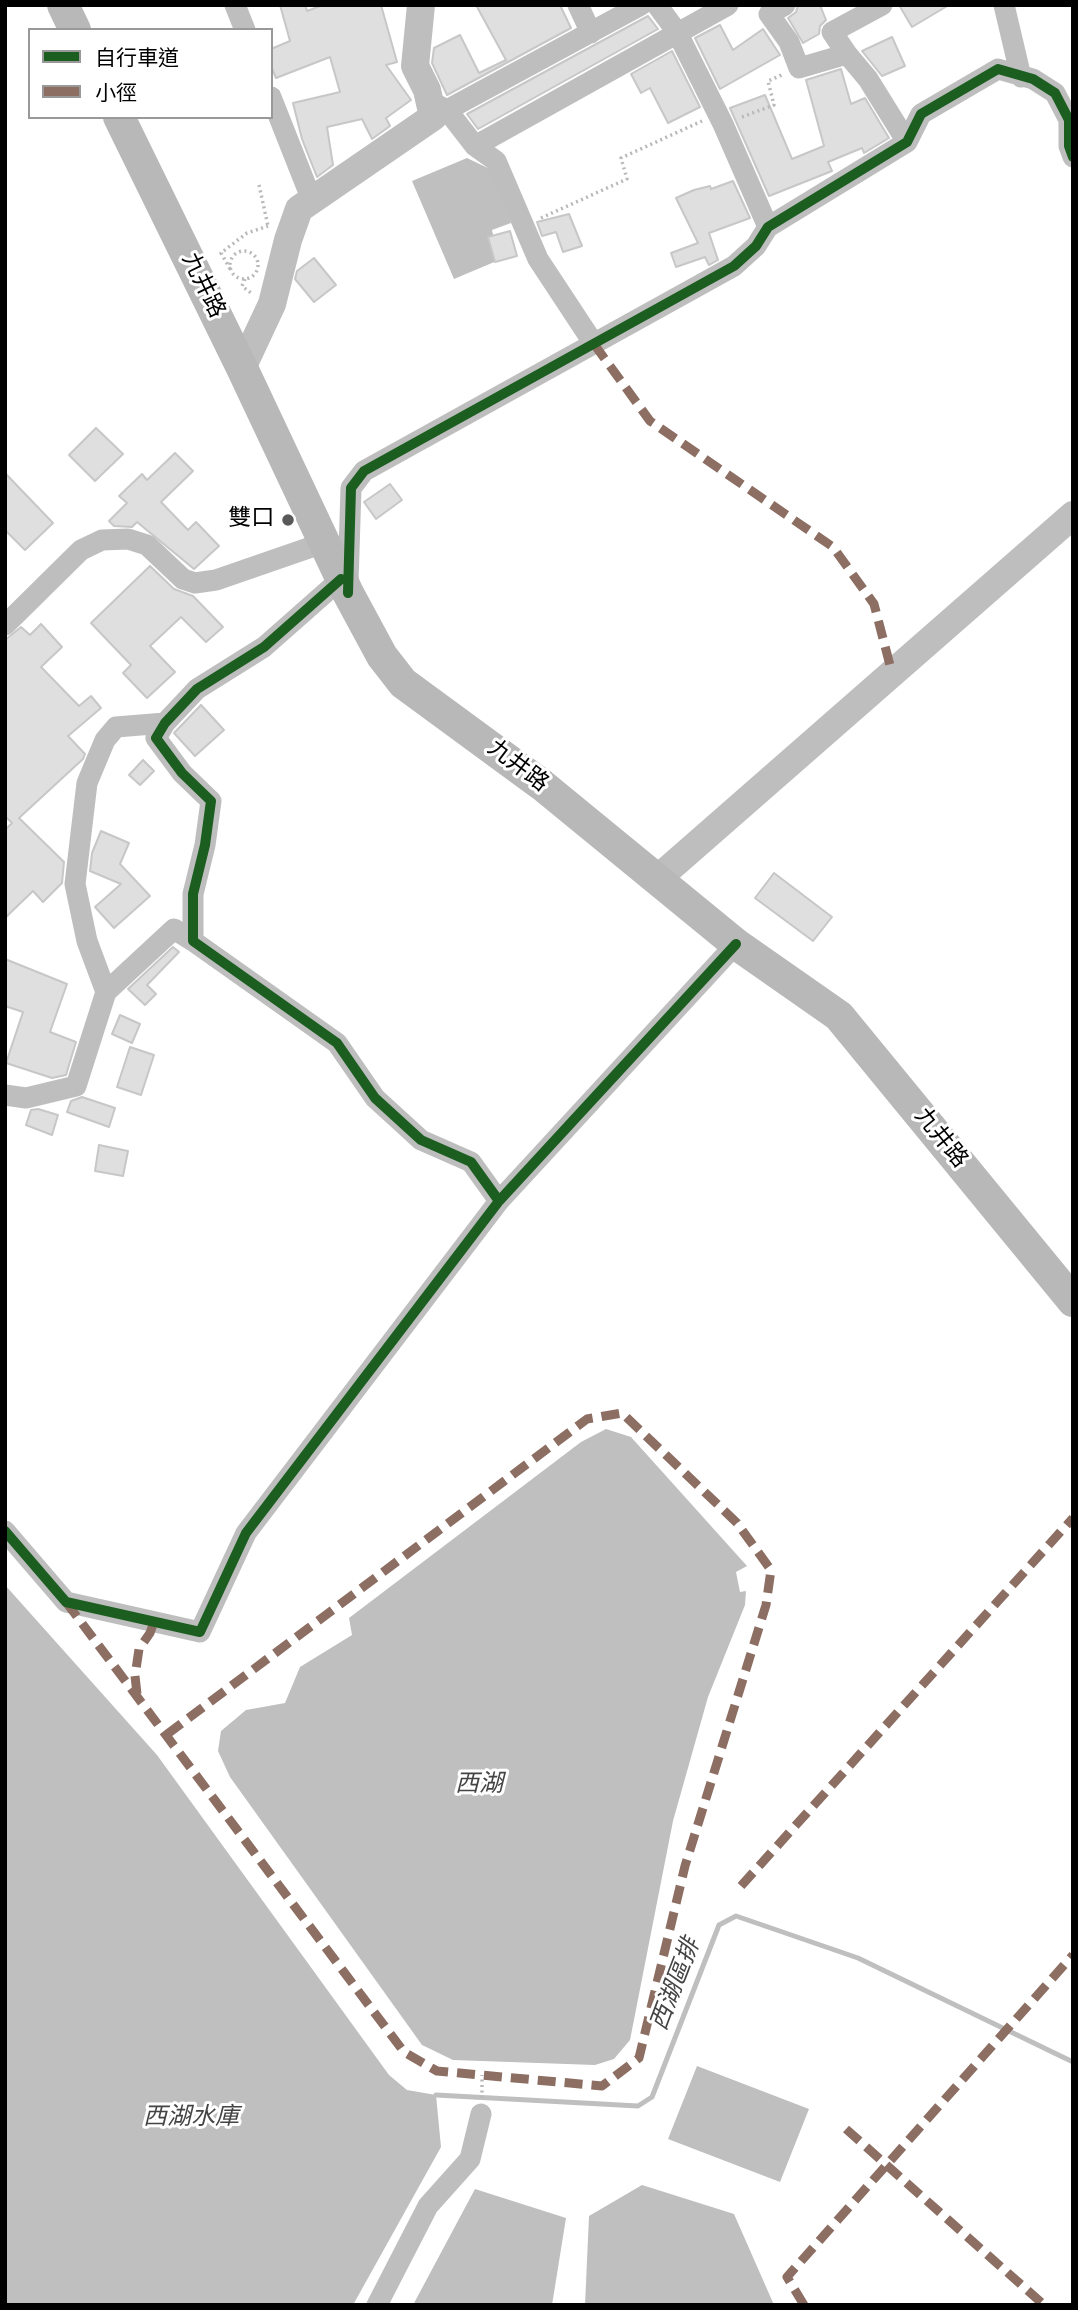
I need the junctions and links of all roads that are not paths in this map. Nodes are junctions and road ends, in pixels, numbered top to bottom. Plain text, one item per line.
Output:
1 (63, 5) edge
2 (235, 5) edge
3 (421, 5) edge
4 (578, 5) edge
5 (641, 5) edge
6 (657, 5) edge
7 (728, 5) edge
8 (882, 5) edge
9 (1004, 5) edge
10 (770, 8) edge
11 (74, 28) edge
12 (244, 28) edge
13 (677, 32) junction
14 (591, 33) junction
15 (847, 54) junction
16 (1021, 77) junction
17 (273, 103) edge
18 (439, 106) junction
19 (119, 119) edge
20 (907, 142) junction
21 (475, 146) junction
22 (1073, 157) edge
23 (305, 204) junction
24 (768, 227) junction
25 (594, 344) junction
26 (242, 368) junction
27 (1073, 515) edge
28 (323, 543) junction
29 (344, 586) junction
30 (5, 625) edge
31 (165, 723) junction
32 (656, 880) junction
33 (192, 941) junction
34 (736, 944) junction
35 (106, 992) junction
36 (5, 1095) edge
37 (499, 1201) junction
38 (1071, 1295) edge
39 (5, 1531) edge
40 (481, 2114) dead end
41 (377, 2305) edge

1 - 11 main road
2 - 12 street
3 - 18 street
4 - 14 street
5 - 14 street
6 - 13 street
7 - 13 street
8 - 15 street
9 - 16 street
10 - 15 street
13 - 21 street
13 - 24 street
14 - 18 street
15 - 20 street
16 - 20 street
16 - 22 street
17 - 23 street
18 - 21 street
18 - 23 street
19 - 26 main road, 九井路
20 - 24 street
21 - 25 street
23 - 26 street
24 - 25 street
25 - 29 street
26 - 28 main road, 九井路
27 - 32 street
28 - 29 main road, 九井路
28 - 30 street
29 - 31 street
29 - 32 main road, 九井路
31 - 33 street
31 - 35 street
32 - 34 main road, 九井路
33 - 35 street
33 - 37 street
34 - 37 street
34 - 38 main road, 九井路
35 - 36 street
37 - 39 street
40 - 41 street

